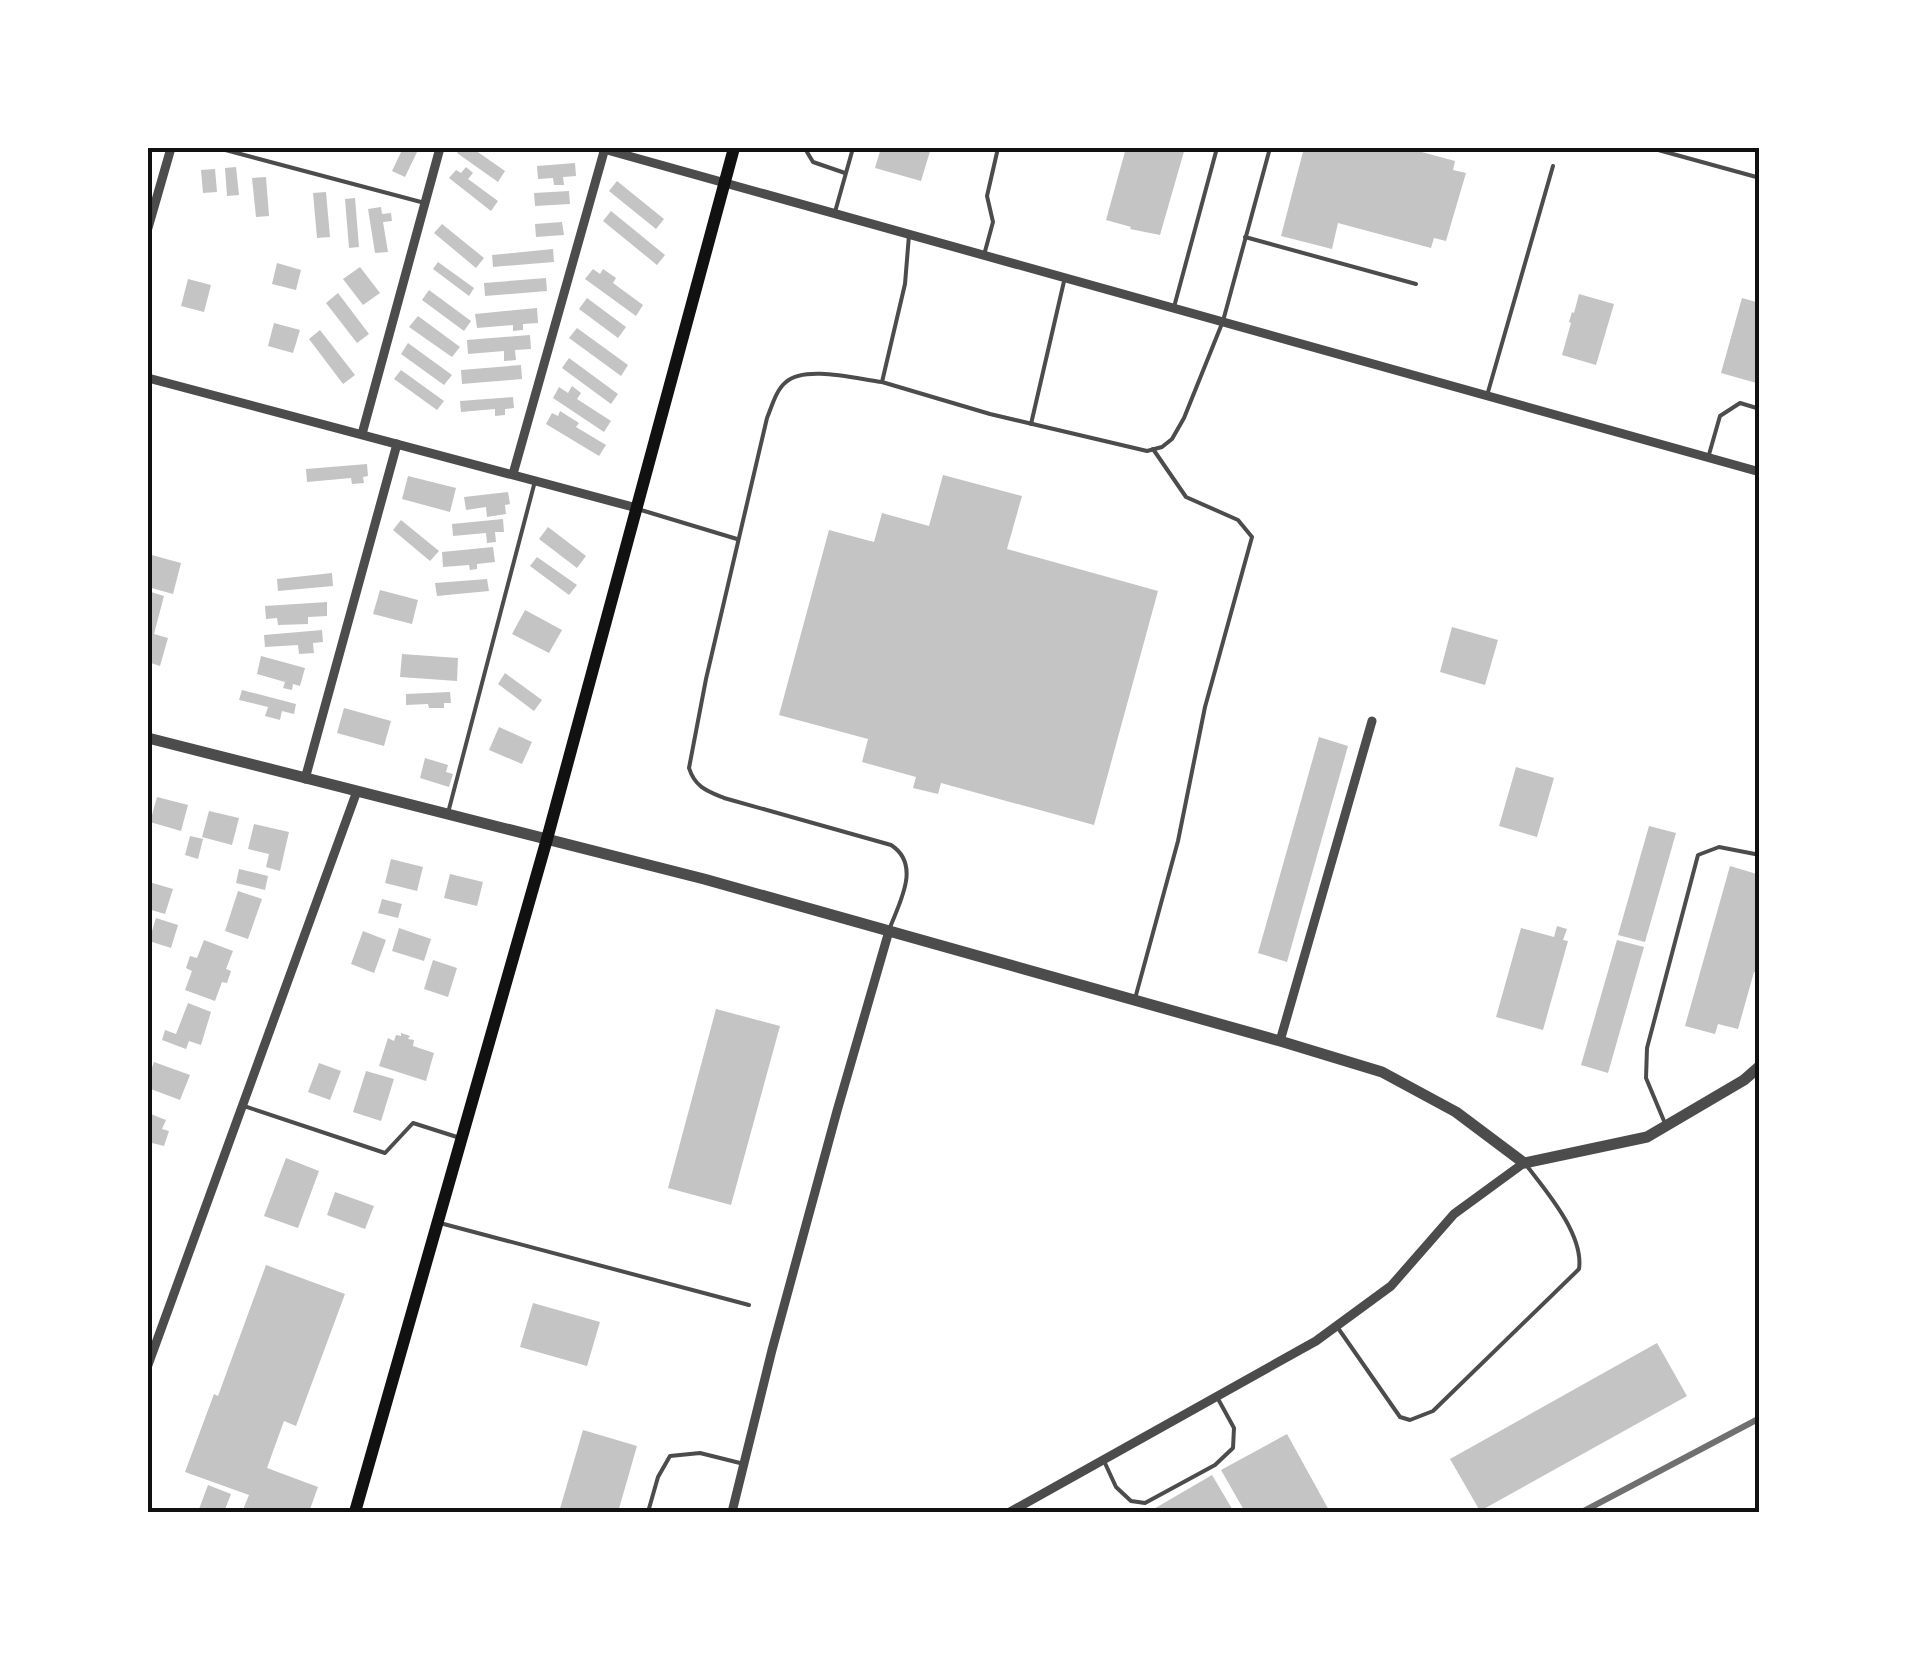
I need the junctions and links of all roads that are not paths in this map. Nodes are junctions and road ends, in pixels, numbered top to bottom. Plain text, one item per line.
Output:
1 (171, 148) edge
2 (218, 148) edge
3 (440, 148) edge
4 (603, 148) edge
5 (734, 148) edge
6 (807, 148) edge
7 (852, 148) edge
8 (998, 148) edge
9 (1217, 148) edge
10 (1270, 148) edge
11 (1651, 148) edge
12 (1553, 166) dead end
13 (845, 173) junction
14 (1760, 178) edge
15 (725, 182) junction
16 (152, 194) edge
17 (424, 202) junction
18 (835, 212) junction
19 (148, 228) edge
20 (909, 235) junction
21 (1245, 238) junction
22 (984, 256) junction
23 (1064, 278) junction
24 (1416, 284) dead end
25 (1174, 307) junction
26 (1223, 321) junction
27 (148, 378) edge
28 (882, 382) junction
29 (1486, 397) junction
30 (1760, 409) edge
31 (1031, 424) junction
32 (362, 434) junction
33 (397, 444) junction
34 (1153, 449) junction
35 (1708, 458) junction
36 (1760, 472) edge
37 (513, 474) junction
38 (534, 481) junction
39 (636, 508) junction
40 (739, 540) junction
41 (1372, 721) dead end
42 (148, 738) edge
43 (305, 779) junction
44 (357, 791) junction
45 (448, 814) junction
46 (547, 839) junction
47 (1760, 855) edge
48 (889, 931) junction
49 (1134, 1000) junction
50 (1280, 1041) junction
51 (1760, 1066) edge
52 (242, 1105) junction
53 (1666, 1126) junction
54 (461, 1139) junction
55 (1524, 1163) junction
56 (437, 1222) junction
57 (750, 1305) dead end
58 (1336, 1326) junction
59 (148, 1365) edge
60 (1217, 1396) junction
61 (1104, 1461) junction
62 (745, 1464) junction
63 (355, 1512) edge
64 (648, 1512) edge
65 (732, 1512) edge
66 (1010, 1512) edge

1 - 16 street
2 - 17 lane
3 - 17 street
4 - 15 street
4 - 37 street
5 - 15 main road
6 - 13 lane
7 - 13 lane
8 - 22 lane
9 - 25 lane
10 - 21 lane
11 - 14 lane
12 - 29 lane
13 - 18 lane
15 - 18 street
15 - 39 main road
16 - 19 street
17 - 32 street
18 - 20 street
20 - 22 street
20 - 28 lane
21 - 24 lane
21 - 26 lane
22 - 23 street
23 - 25 street
23 - 31 lane
25 - 26 street
26 - 29 street
26 - 34 lane
27 - 32 street
28 - 31 lane
28 - 40 lane
29 - 35 street
30 - 35 lane
31 - 34 lane
32 - 33 street
33 - 37 street
33 - 43 street
34 - 49 lane
35 - 36 street
37 - 38 street
38 - 39 street
38 - 45 lane
39 - 40 lane
39 - 46 main road
40 - 48 lane
41 - 50 street
42 - 43 street
43 - 44 street
44 - 45 street
44 - 52 street
45 - 46 street
46 - 48 street
46 - 54 main road
47 - 53 lane
48 - 49 street
48 - 62 street
49 - 50 street
50 - 55 street
51 - 53 street
52 - 54 lane
52 - 59 street
53 - 55 street
54 - 56 main road
55 - 58 street
55 - 58 lane
56 - 57 lane
56 - 63 main road
58 - 60 street
60 - 61 street
60 - 61 lane
61 - 66 street
62 - 64 lane
62 - 65 street

